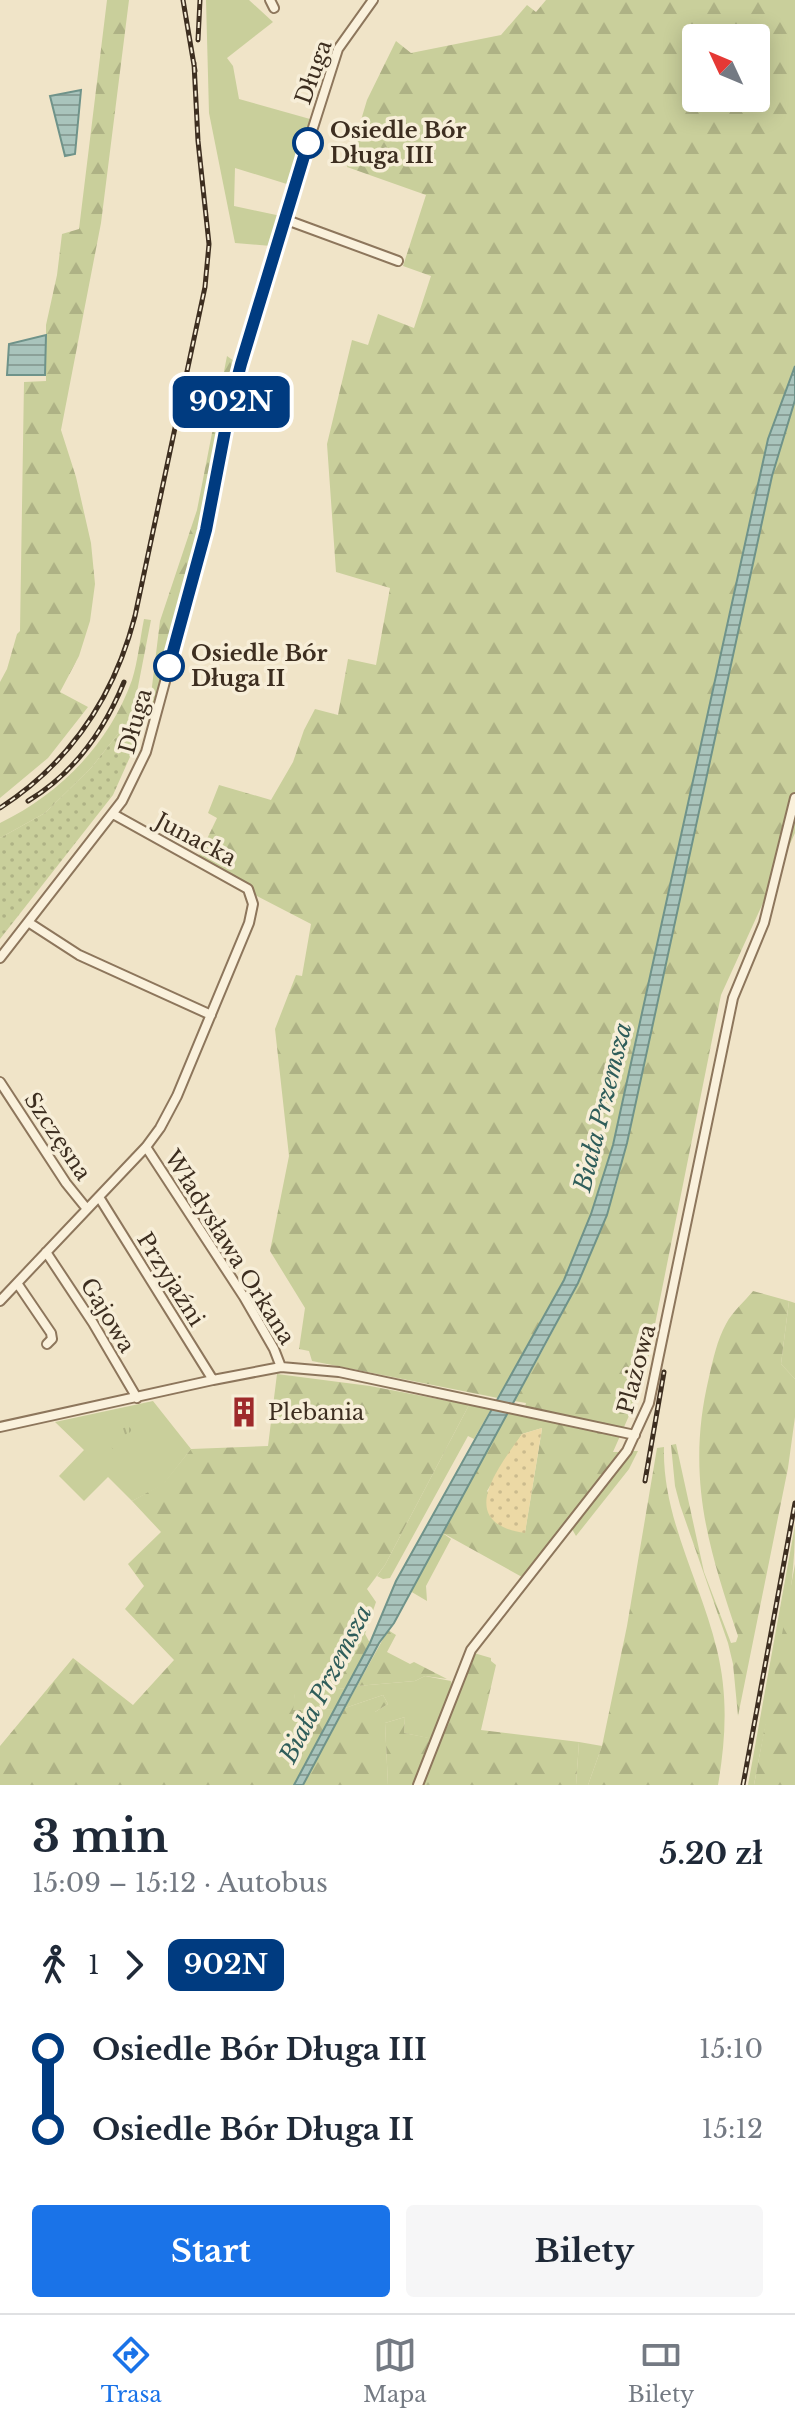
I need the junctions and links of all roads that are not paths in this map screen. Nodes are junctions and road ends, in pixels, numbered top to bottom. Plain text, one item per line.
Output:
1 (373, 0) edge
2 (284, 219) junction
3 (398, 261) dead end
4 (795, 798) edge
5 (113, 814) junction
6 (28, 922) junction
7 (0, 958) edge
8 (211, 1015) junction
9 (0, 1082) edge
10 (146, 1147) junction
11 (99, 1197) junction
12 (87, 1209) junction
13 (46, 1252) junction
14 (17, 1283) junction
15 (0, 1301) edge
16 (47, 1344) dead end
17 (281, 1367) junction
18 (213, 1380) junction
19 (137, 1398) junction
20 (0, 1427) edge
21 (635, 1435) junction
22 (418, 1785) edge

1 - 2 street, Długa
2 - 3 street
2 - 5 street, Długa
4 - 21 street, Plażowa
5 - 6 street, Długa
5 - 8 street, Junacka
6 - 7 street, Długa
6 - 8 street
8 - 10 street
9 - 12 street, Szczęsna
10 - 11 street
10 - 17 street, Władysława Orkana
11 - 12 street
11 - 18 street, Przyjaźni
12 - 13 street
13 - 14 street
13 - 19 street, Gajowa
14 - 15 street
14 - 16 street
17 - 18 street
17 - 21 street
18 - 19 street
19 - 20 street
21 - 22 street, Plażowa

